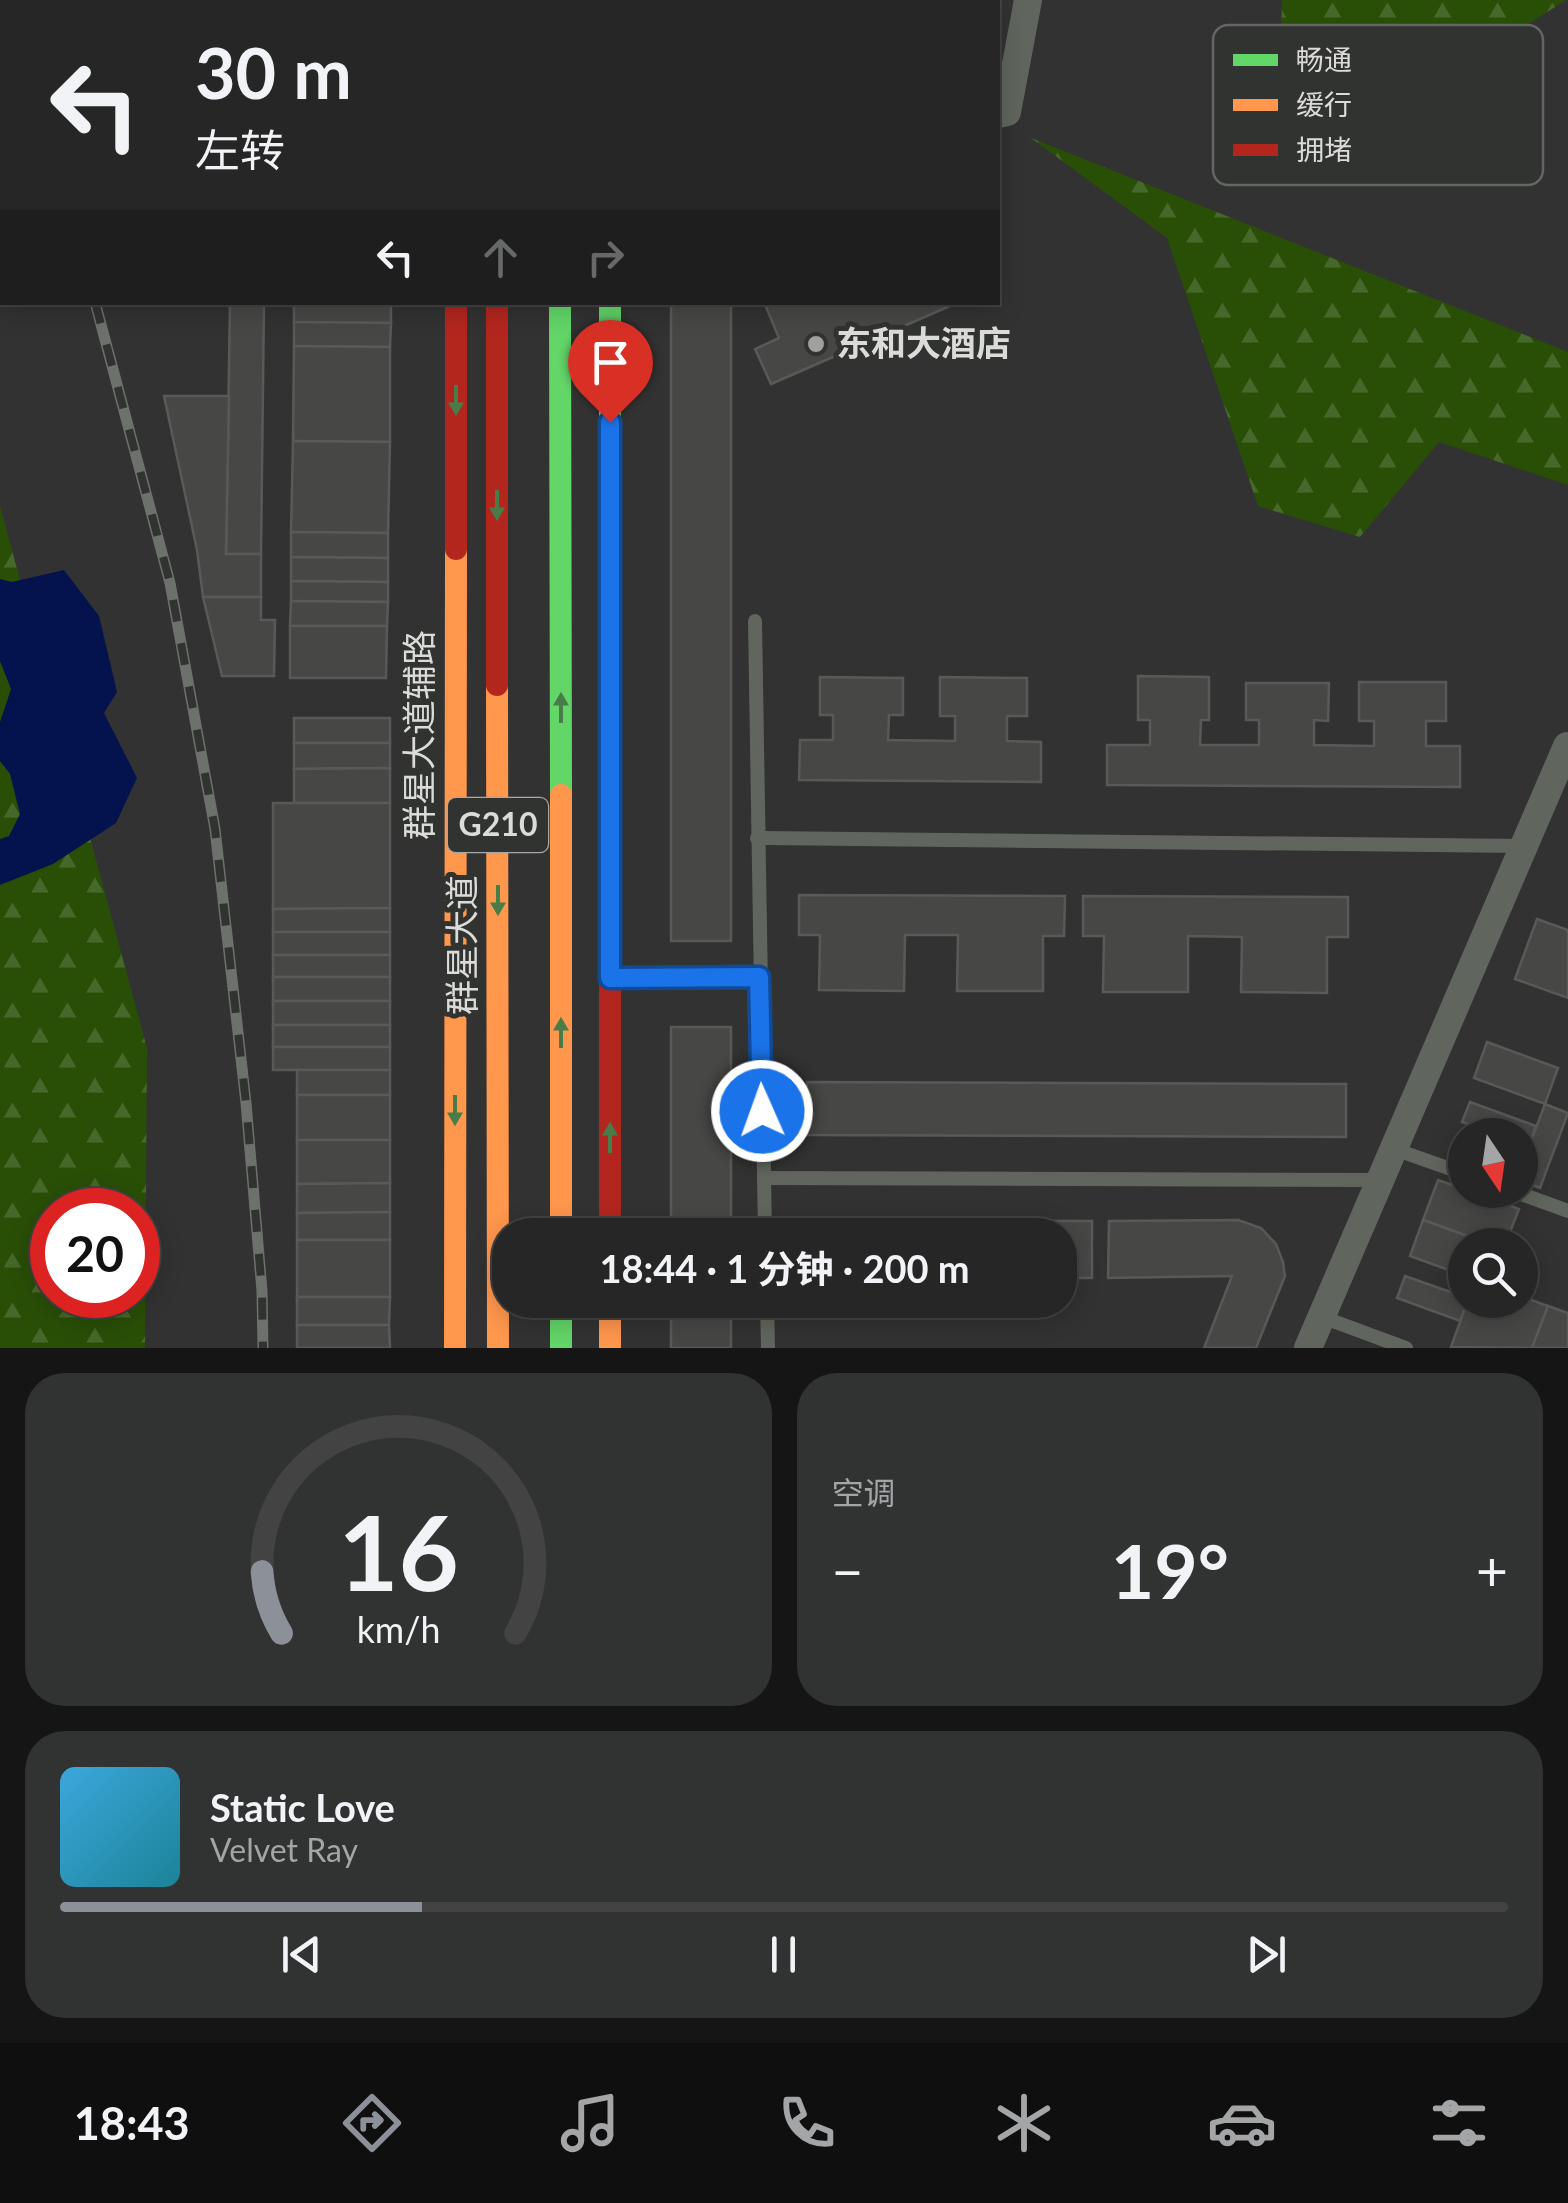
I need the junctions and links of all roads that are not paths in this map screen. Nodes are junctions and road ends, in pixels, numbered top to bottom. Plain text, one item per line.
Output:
1 (1028, 0) edge
2 (1000, 114) edge
3 (456, 305) edge
4 (498, 305) edge
5 (560, 305) edge
6 (610, 305) edge
7 (755, 621) dead end
8 (1567, 746) edge
9 (455, 758) junction
10 (498, 758) junction
11 (757, 838) junction
12 (1522, 846) junction
13 (759, 977) junction
14 (601, 979) junction
15 (455, 1041) junction
16 (498, 1042) junction
17 (1394, 1148) junction
18 (1448, 1168) edge
19 (764, 1178) junction
20 (1380, 1180) junction
21 (1538, 1200) edge
22 (1568, 1211) edge
23 (562, 1218) edge
24 (609, 1218) edge
25 (765, 1218) edge
26 (1322, 1317) junction
27 (561, 1318) edge
28 (610, 1318) edge
29 (767, 1318) edge
30 (454, 1348) edge
31 (498, 1348) edge
32 (561, 1348) edge
33 (610, 1348) edge
34 (768, 1348) edge
35 (1308, 1348) edge
36 (1406, 1348) edge

1 - 2 street
3 -> 9 main road, 群星大道辅路
4 -> 10 main road, 群星大道 / G210
23 -> 5 main road, G210
6 - 14 main road
7 - 11 lane
8 - 12 street
9 - 10 main road
9 - 15 main road, 群星大道辅路
10 -> 16 main road, 群星大道 / G210
11 - 12 lane
11 - 13 lane
12 - 17 street
13 - 14 lane
13 - 19 lane
24 -> 14 main road
15 - 16 main road
15 -> 30 main road, 群星大道辅路
16 - 31 main road, 群星大道 / G210
17 - 18 lane
17 - 20 street
19 - 20 lane
19 - 25 lane
20 - 26 street
21 - 22 lane
26 - 35 street
26 - 36 lane
27 - 32 main road
28 - 33 main road
29 - 34 lane

